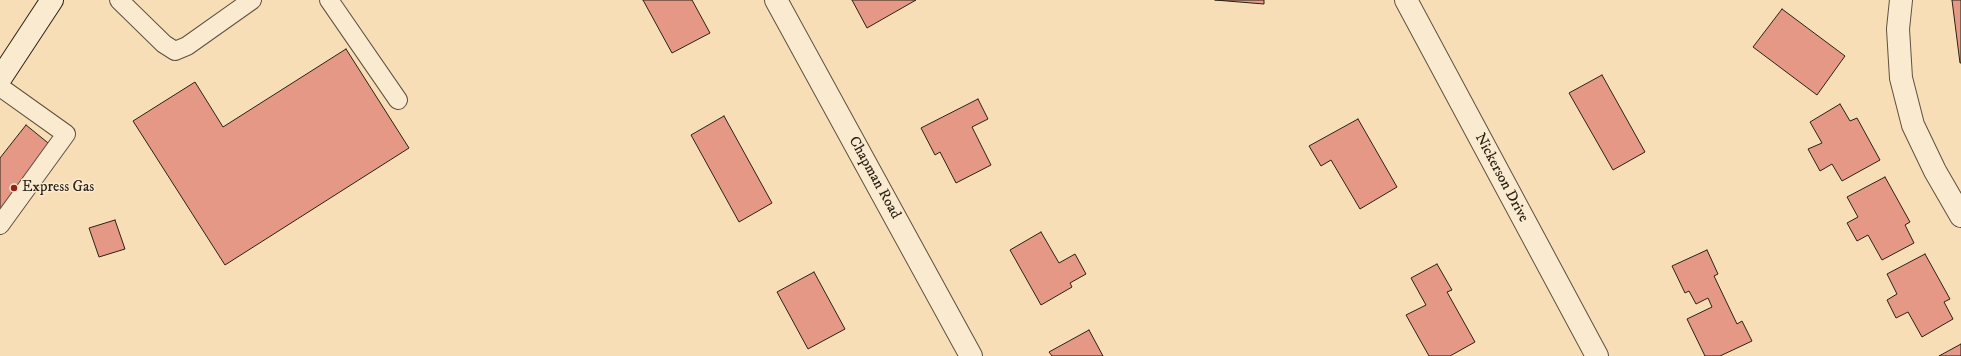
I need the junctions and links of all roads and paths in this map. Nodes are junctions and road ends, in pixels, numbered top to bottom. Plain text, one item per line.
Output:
1 (119, 0) edge
2 (252, 0) edge
3 (329, 0) edge
4 (776, 0) edge
5 (1406, 0) edge
6 (1901, 0) edge
7 (48, 1) edge
8 (0, 79) edge
9 (0, 86) edge
10 (398, 100) dead end
11 (1961, 216) edge
12 (0, 226) edge
13 (971, 356) edge
14 (1597, 356) edge

1 - 2 lane
3 - 10 lane
4 - 13 street, Chapman Road
5 - 14 street, Nickerson Drive
6 - 11 street
7 - 8 street
9 - 12 lane

